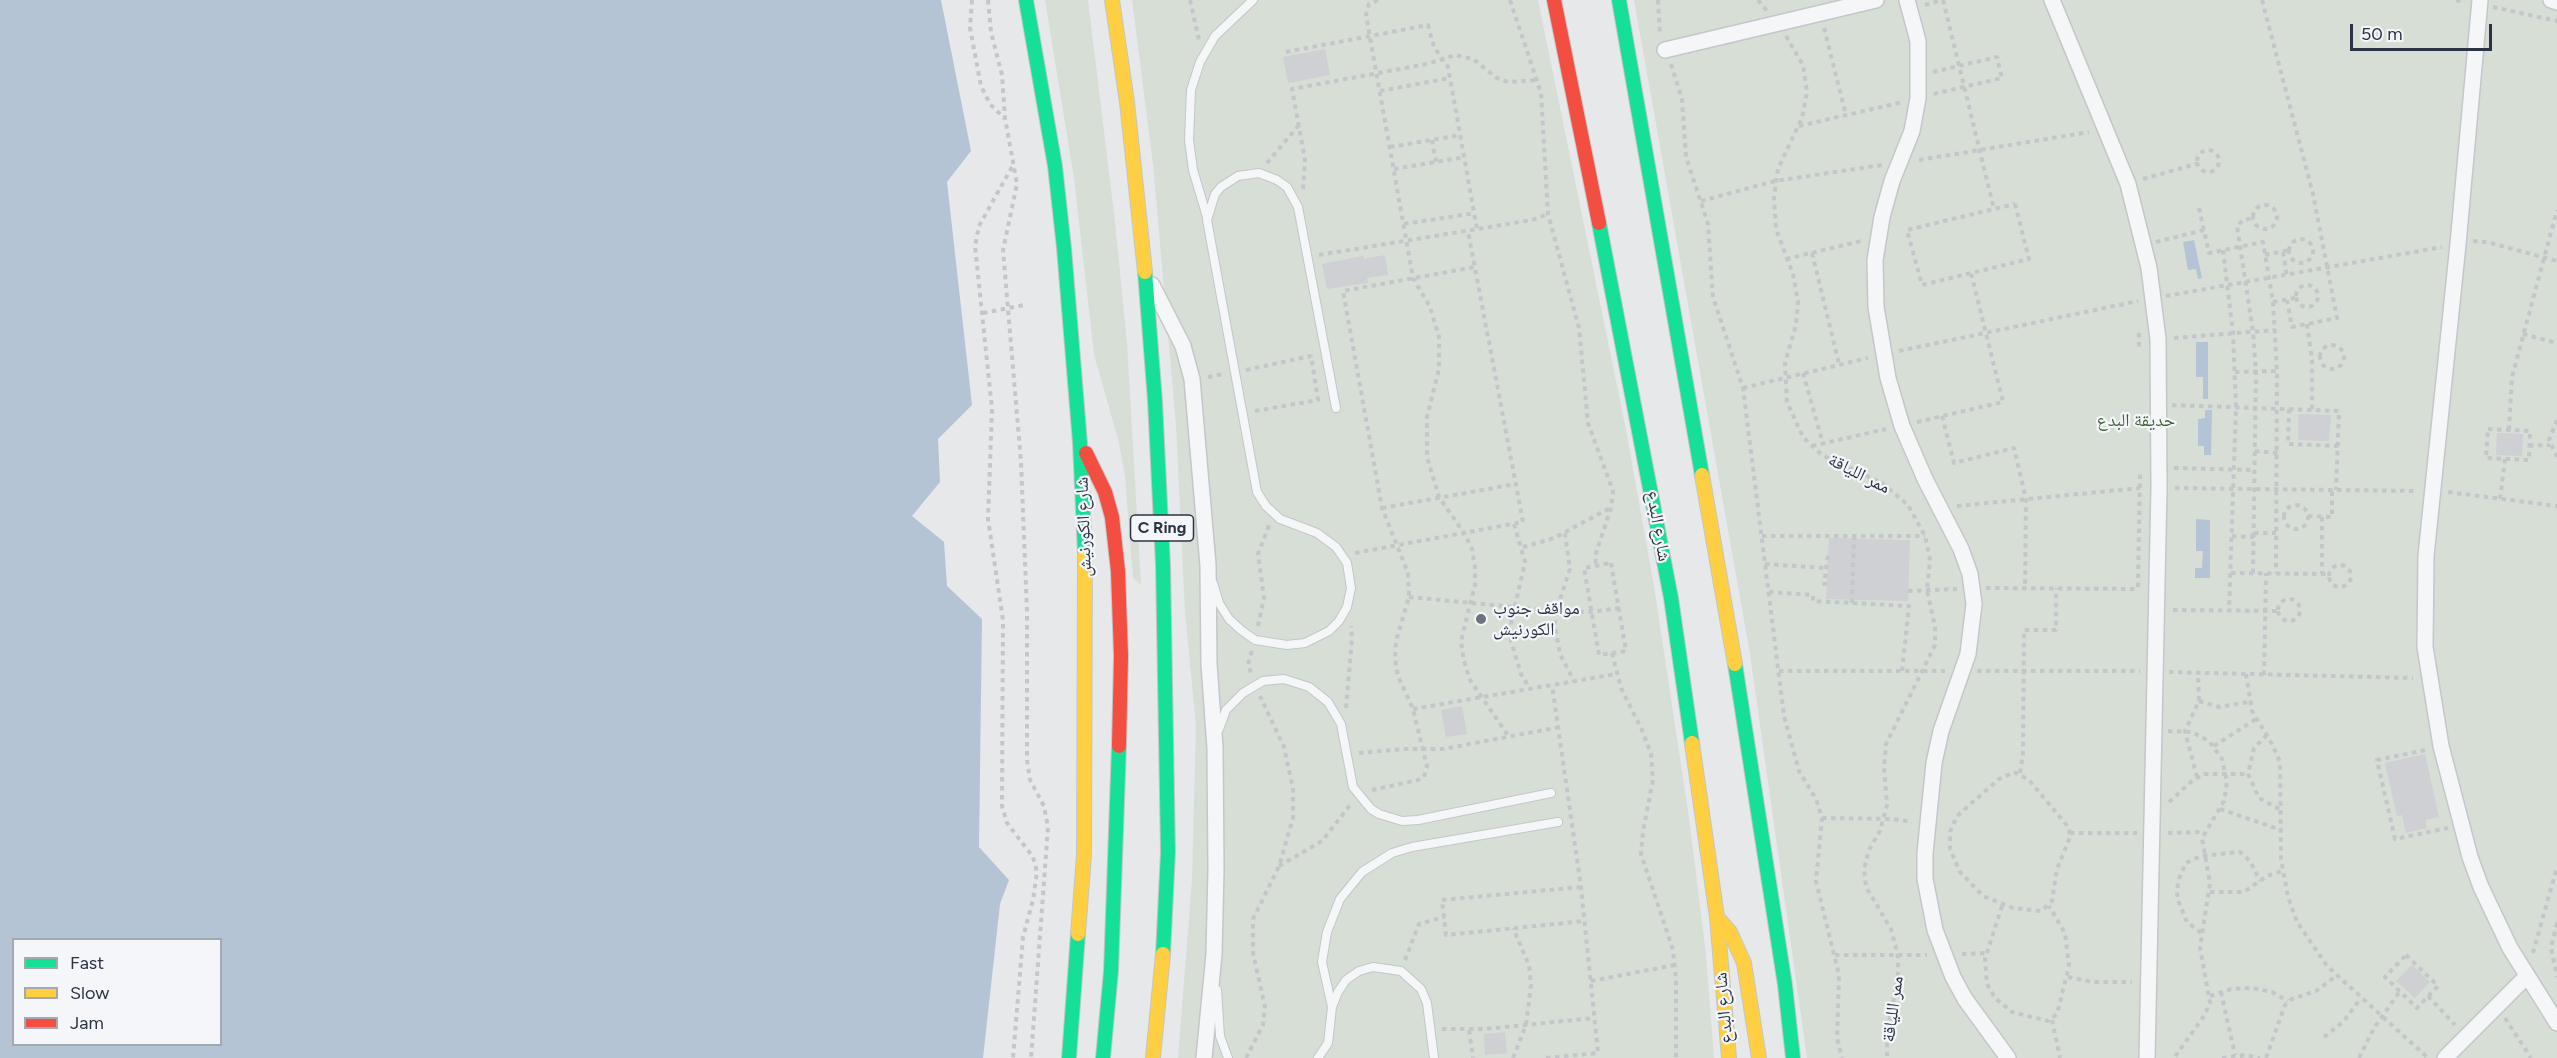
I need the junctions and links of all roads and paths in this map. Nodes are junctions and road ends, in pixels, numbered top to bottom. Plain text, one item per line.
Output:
1 (972, 0) edge
2 (988, 0) edge
3 (1026, 0) edge
4 (1113, 0) edge
5 (1190, 0) edge
6 (1253, 0) edge
7 (1378, 0) edge
8 (1510, 0) edge
9 (1554, 0) edge
10 (1619, 0) edge
11 (1658, 0) edge
12 (1758, 0) edge
13 (1874, 0) edge
14 (1907, 0) edge
15 (1943, 0) edge
16 (2052, 0) edge
17 (2262, 0) edge
18 (2456, 0) edge
19 (2551, 0) edge
20 (2480, 2) edge
21 (2557, 2) edge
22 (1820, 13) junction
23 (2557, 21) edge
24 (1777, 24) junction
25 (1370, 36) junction
26 (1665, 50) junction
27 (1287, 52) dead end
28 (1442, 57) junction
29 (1200, 62) junction
30 (1377, 73) junction
31 (1450, 78) junction
32 (1537, 80) junction
33 (1380, 91) junction
34 (1846, 115) dead end
35 (1005, 118) junction
36 (2085, 121) dead end
37 (1299, 124) junction
38 (1461, 135) junction
39 (1432, 140) junction
40 (2094, 141) dead end
41 (1390, 147) junction
42 (1465, 157) junction
43 (1436, 162) junction
44 (2196, 164) junction
45 (1012, 166) junction
46 (1394, 169) junction
47 (1259, 173) junction
48 (2128, 183) junction
49 (1298, 207) junction
50 (2199, 208) dead end
51 (1994, 209) junction
52 (2557, 210) edge
53 (1474, 213) junction
54 (1548, 214) junction
55 (2254, 218) junction
56 (1208, 220) junction
57 (1404, 224) junction
58 (1478, 229) junction
59 (1907, 230) junction
60 (2204, 230) junction
61 (1468, 231) junction
62 (1878, 237) junction
63 (2178, 237) dead end
64 (1407, 241) junction
65 (2458, 244) junction
66 (2241, 246) junction
67 (2223, 250) junction
68 (2289, 250) junction
69 (2283, 252) junction
70 (1812, 253) junction
71 (2265, 255) junction
72 (1307, 257) junction
73 (2544, 257) junction
74 (1786, 259) junction
75 (2557, 261) edge
76 (1475, 267) junction
77 (2328, 269) junction
78 (1971, 273) junction
79 (1145, 274) junction
80 (2287, 276) junction
81 (1413, 278) junction
82 (2269, 279) junction
83 (2247, 282) junction
84 (2227, 286) junction
85 (2134, 292) dead end
86 (2153, 298) junction
87 (2295, 298) junction
88 (2287, 300) junction
89 (2136, 301) junction
90 (2272, 302) junction
91 (1024, 305) dead end
92 (1008, 308) junction
93 (2137, 310) dead end
94 (983, 313) junction
95 (2307, 324) junction
96 (2139, 328) dead end
97 (2275, 330) junction
98 (1986, 331) junction
99 (2253, 332) junction
100 (2233, 333) junction
101 (2523, 334) junction
102 (2192, 337) dead end
103 (2557, 343) edge
104 (1309, 346) dead end
105 (2139, 354) dead end
106 (1883, 355) junction
107 (1311, 357) junction
108 (2320, 359) junction
109 (2312, 360) junction
110 (1839, 364) junction
111 (2256, 371) junction
112 (2277, 371) junction
113 (1234, 372) junction
114 (1803, 372) junction
115 (2235, 372) junction
116 (1784, 377) junction
117 (1192, 379) junction
118 (1743, 388) junction
119 (2158, 404) junction
120 (2236, 407) junction
121 (1336, 408) dead end
122 (2256, 408) junction
123 (2278, 409) junction
124 (2289, 409) junction
125 (2312, 410) junction
126 (1242, 414) junction
127 (1942, 416) junction
128 (2557, 420) edge
129 (2278, 425) junction
130 (2288, 425) junction
131 (1902, 426) junction
132 (2509, 430) junction
133 (1080, 443) junction
134 (1823, 444) junction
135 (2550, 445) junction
136 (1812, 446) junction
137 (2338, 446) junction
138 (2529, 446) junction
139 (2255, 451) junction
140 (2278, 453) junction
141 (2557, 457) edge
142 (2505, 459) junction
143 (2140, 465) dead end
144 (2193, 468) dead end
145 (2235, 469) junction
146 (2254, 470) junction
147 (1516, 484) junction
148 (2140, 488) junction
149 (2159, 488) junction
150 (2234, 489) junction
151 (2254, 489) junction
152 (2277, 489) junction
153 (2334, 490) junction
154 (2433, 491) junction
155 (1439, 497) junction
156 (2026, 499) junction
157 (2500, 499) junction
158 (2557, 506) edge
159 (1940, 507) junction
160 (1382, 508) junction
161 (1611, 508) junction
162 (1274, 515) junction
163 (2308, 516) junction
164 (2322, 517) junction
165 (1514, 524) junction
166 (1464, 533) junction
167 (1565, 533) junction
168 (2276, 533) junction
169 (2254, 535) junction
170 (1762, 536) junction
171 (1854, 536) junction
172 (1925, 536) junction
173 (2232, 536) junction
174 (1398, 545) junction
175 (1523, 547) junction
176 (1342, 555) junction
177 (1828, 555) dead end
178 (1766, 564) junction
179 (1208, 565) junction
180 (1596, 566) junction
181 (1825, 568) junction
182 (2231, 573) junction
183 (2253, 573) junction
184 (2266, 573) junction
185 (2276, 573) junction
186 (2322, 574) junction
187 (2328, 574) junction
188 (1827, 584) dead end
189 (1972, 588) junction
190 (2025, 588) junction
191 (2056, 588) junction
192 (2138, 588) junction
193 (1927, 590) junction
194 (1908, 591) dead end
195 (1769, 592) junction
196 (1409, 597) junction
197 (2138, 600) dead end
198 (1470, 602) junction
199 (1852, 603) junction
200 (1514, 607) junction
201 (1347, 608) junction
202 (1619, 608) junction
203 (2155, 610) junction
204 (2229, 610) junction
205 (2265, 610) junction
206 (2277, 610) junction
207 (1556, 611) junction
208 (1591, 612) junction
209 (1255, 640) junction
210 (1612, 653) junction
211 (2137, 659) dead end
212 (1779, 671) junction
213 (1902, 671) junction
214 (1923, 671) junction
215 (1962, 671) junction
216 (2024, 671) junction
217 (2137, 671) junction
218 (2154, 672) junction
219 (2198, 673) junction
220 (1616, 674) junction
221 (2246, 674) junction
222 (2264, 675) junction
223 (2429, 679) junction
224 (1574, 681) junction
225 (2137, 682) dead end
226 (1255, 685) junction
227 (1552, 685) junction
228 (1530, 689) junction
229 (1481, 697) junction
230 (2199, 701) junction
231 (2249, 702) junction
232 (1413, 709) junction
233 (2256, 719) junction
234 (1341, 724) junction
235 (1560, 728) junction
236 (2185, 731) junction
237 (2153, 733) junction
238 (2267, 735) junction
239 (1509, 737) junction
240 (2214, 746) junction
241 (2441, 746) junction
242 (1215, 748) junction
243 (1423, 750) junction
244 (1346, 755) junction
245 (2020, 772) junction
246 (2226, 773) junction
247 (2248, 774) junction
248 (2197, 777) junction
249 (1551, 793) dead end
250 (1360, 796) junction
251 (2220, 809) junction
252 (2281, 810) junction
253 (2151, 817) junction
254 (1822, 818) junction
255 (1884, 818) junction
256 (2134, 821) dead end
257 (1558, 822) dead end
258 (2461, 825) junction
259 (1926, 826) junction
260 (1950, 830) junction
261 (2281, 830) junction
262 (2134, 844) dead end
263 (2206, 856) junction
264 (1279, 866) junction
265 (2557, 867) edge
266 (2282, 871) junction
267 (2260, 881) junction
268 (1581, 887) junction
269 (2210, 892) junction
270 (2002, 906) junction
271 (2049, 906) junction
272 (1717, 916) junction
273 (1585, 921) junction
274 (2557, 923) edge
275 (1513, 928) junction
276 (2200, 933) junction
277 (1987, 953) junction
278 (1214, 954) junction
279 (1943, 954) junction
280 (1835, 955) junction
281 (1898, 956) junction
282 (1675, 965) junction
283 (2132, 970) dead end
284 (2336, 976) junction
285 (2527, 976) junction
286 (2068, 977) junction
287 (2557, 977) edge
288 (1591, 981) junction
289 (2132, 982) junction
290 (2148, 982) junction
291 (2221, 992) junction
292 (2400, 992) junction
293 (2131, 993) dead end
294 (2210, 996) junction
295 (2428, 996) junction
296 (2361, 998) junction
297 (2288, 1001) junction
298 (2497, 1006) junction
299 (1332, 1007) junction
300 (2382, 1016) junction
301 (1594, 1018) junction
302 (2052, 1020) junction
303 (2557, 1023) edge
304 (1526, 1025) junction
305 (1431, 1028) junction
306 (1469, 1030) junction
307 (2324, 1037) dead end
308 (2466, 1037) junction
309 (2235, 1055) junction
310 (1013, 1058) edge
311 (1031, 1058) edge
312 (1070, 1058) edge
313 (1103, 1058) edge
314 (1153, 1058) edge
315 (1204, 1058) edge
316 (1228, 1058) edge
317 (1246, 1058) edge
318 (1318, 1058) edge
319 (1434, 1058) edge
320 (1473, 1058) edge
321 (1513, 1058) edge
322 (1548, 1058) edge
323 (1676, 1058) edge
324 (1729, 1058) edge
325 (1759, 1058) edge
326 (1793, 1058) edge
327 (1842, 1058) edge
328 (1887, 1058) edge
329 (2008, 1058) edge
330 (2060, 1058) edge
331 (2147, 1058) edge
332 (2174, 1058) edge
333 (2222, 1058) edge
334 (2260, 1058) edge
335 (2266, 1058) edge
336 (2359, 1058) edge
337 (2428, 1058) edge
338 (2445, 1058) edge
339 (2531, 1058) edge

1 - 35 path
2 - 35 path
3 - 133 main road, شارع الكورنيش
4 - 79 main road, C Ring
5 - 29 path
6 - 29 lane
7 - 25 path
8 - 32 path
9 - 272 main road, شارع البدع
10 - 326 main road
11 - 26 path
12 - 24 path, ممر اللياقة
13 - 22 street
14 - 62 street
15 - 51 path
16 - 48 street
17 - 77 path
18 - 20 path
19 - 21 street
20 - 23 path
20 - 65 street
22 - 24 street
22 - 34 path
24 - 26 street
24 - 74 path, ممر اللياقة
25 - 27 path
25 - 28 path
25 - 30 path
26 - 118 path
28 - 30 path
28 - 31 path
28 - 32 path
29 - 56 lane
30 - 33 path
30 - 37 path
31 - 33 path
31 - 38 path
32 - 54 path
33 - 41 path
35 - 45 path
36 - 40 path
37 - 47 path
37 - 49 path
38 - 39 path
38 - 42 path
39 - 41 path
39 - 43 path
41 - 46 path
42 - 43 path
42 - 53 path
43 - 46 path
44 - 44 path
44 - 48 path
45 - 92 path
45 - 94 path
46 - 57 path
47 - 49 lane
47 - 56 lane
48 - 86 street
49 - 72 lane
50 - 60 path
51 - 59 path
51 - 78 path
52 - 73 path
53 - 57 path
53 - 58 path
54 - 58 path
54 - 161 path
55 - 55 path
55 - 66 path
56 - 113 lane
57 - 64 path
58 - 61 path
59 - 62 path
59 - 78 path
60 - 63 path
60 - 67 path
61 - 64 path
61 - 76 path
62 - 70 path
62 - 106 street
64 - 72 path
64 - 81 path
65 - 73 path
65 - 77 path
65 - 154 street
66 - 67 path
66 - 71 path
66 - 83 path
67 - 84 path
68 - 68 path
68 - 69 path
69 - 71 path
69 - 80 path
70 - 74 path
70 - 110 path
71 - 82 path
72 - 121 lane
73 - 75 path
73 - 101 path
74 - 116 path, ممر اللياقة
76 - 81 path
76 - 147 path
77 - 80 path
77 - 95 path
78 - 98 path
79 - 117 street
79 - 314 main road, C Ring
80 - 82 path
81 - 155 path
81 - 160 path
82 - 83 path
82 - 90 path
83 - 84 path
83 - 99 path
84 - 86 path
84 - 100 path
85 - 89 path
86 - 89 path
86 - 119 street
87 - 87 path
87 - 88 path
88 - 90 path
88 - 95 path
89 - 93 path
89 - 98 path
90 - 97 path
91 - 92 path
92 - 94 path
92 - 311 path
94 - 310 path
95 - 109 path
96 - 105 path
97 - 99 path
97 - 112 path
98 - 106 path
98 - 127 path
99 - 100 path
99 - 111 path
100 - 102 path
100 - 115 path
101 - 103 path
101 - 132 path
104 - 107 path
106 - 110 path
106 - 131 street
107 - 113 path
107 - 126 path
108 - 108 path
108 - 109 path
109 - 125 path
110 - 114 path
111 - 112 path
111 - 115 path
111 - 122 path
112 - 123 path
113 - 117 path
113 - 126 lane
114 - 116 path
114 - 134 path
115 - 120 path
116 - 118 path
116 - 136 path, ممر اللياقة
117 - 179 street
118 - 170 path
119 - 120 path
119 - 149 street
120 - 122 path
120 - 145 path
122 - 123 path
122 - 139 path
123 - 124 path
123 - 129 path
124 - 125 path
124 - 130 path
125 - 137 path
126 - 162 lane
127 - 131 path
127 - 156 path
128 - 135 path
129 - 130 path
129 - 140 path
130 - 137 path
131 - 134 path
131 - 159 street
132 - 138 path
132 - 142 path
133 - 312 main road, شارع الكورنيش
133 - 313 main road
134 - 136 path
135 - 138 path
135 - 141 path
136 - 172 path, ممر اللياقة
137 - 153 path
138 - 142 path
139 - 140 path
139 - 146 path
140 - 152 path
142 - 157 path
143 - 148 path
144 - 145 path
145 - 146 path
145 - 150 path
146 - 151 path
147 - 155 path
147 - 165 path
148 - 149 path
148 - 156 path
148 - 192 path
149 - 150 path
149 - 203 street
150 - 151 path
150 - 173 path
151 - 152 path
151 - 169 path
152 - 153 path
152 - 168 path
153 - 154 path
153 - 164 path
154 - 157 path
154 - 223 street
155 - 160 path
155 - 166 path
156 - 159 path
156 - 190 path
157 - 158 path
159 - 189 street
160 - 174 path
161 - 167 path
161 - 180 path
162 - 176 lane
162 - 209 path
163 - 163 path
163 - 164 path
164 - 186 path
165 - 166 path
165 - 175 path
166 - 174 path
166 - 198 path
167 - 175 path
167 - 207 path
168 - 169 path
168 - 185 path
169 - 173 path
169 - 183 path
170 - 171 path
170 - 178 path
171 - 172 path
171 - 199 path
172 - 193 path, ممر اللياقة
173 - 182 path
174 - 176 path
174 - 196 path
175 - 200 path
176 - 201 lane
177 - 181 path
178 - 181 path
178 - 195 path
179 - 209 lane
179 - 242 street
180 - 202 path
180 - 208 path
181 - 188 path
182 - 183 path
182 - 204 path
183 - 184 path
184 - 185 path
184 - 205 path
185 - 186 path
186 - 187 path
187 - 187 path
189 - 190 path
189 - 193 path
189 - 215 street
190 - 191 path
191 - 192 path
191 - 216 path
192 - 197 path
193 - 194 path
193 - 214 path, ممر اللياقة
195 - 199 path
195 - 212 path
196 - 198 path
196 - 232 path
198 - 200 path
198 - 229 path
199 - 213 path
200 - 207 path
200 - 228 path
201 - 209 lane
201 - 234 path
202 - 208 path
202 - 210 path
203 - 204 path
203 - 218 street
204 - 205 path
205 - 206 path
205 - 222 path
206 - 206 path
207 - 208 path
207 - 224 path
208 - 210 path
209 - 226 path
210 - 220 path
211 - 217 path
212 - 213 path
212 - 254 path
213 - 214 path
214 - 215 path
214 - 255 path, ممر اللياقة
215 - 216 path
215 - 259 street
216 - 217 path
216 - 245 path
217 - 218 path
217 - 225 path
218 - 219 path
218 - 237 street
219 - 221 path
219 - 230 path
220 - 224 path
220 - 282 path
221 - 222 path
221 - 231 path
222 - 223 path
223 - 241 street
224 - 227 path
226 - 234 lane
226 - 242 lane
226 - 264 path
227 - 228 path
227 - 235 path
228 - 229 path
229 - 232 path
229 - 239 path
230 - 231 path
230 - 236 path
231 - 233 path
232 - 243 path
233 - 238 path
233 - 240 path
234 - 244 lane
235 - 239 path
235 - 268 path
236 - 237 path
236 - 240 path
236 - 248 path
237 - 253 street
238 - 247 path
238 - 252 path
239 - 243 path
240 - 246 path
241 - 258 street
241 - 258 path
242 - 278 street
243 - 244 path
243 - 250 path
244 - 250 lane
245 - 260 path
245 - 271 path
246 - 247 path
246 - 248 path
246 - 251 path
247 - 252 path
248 - 253 path
249 - 250 lane
250 - 264 path
251 - 261 path
251 - 263 path
252 - 261 path
253 - 290 street
254 - 255 path
254 - 280 path
255 - 259 path
255 - 281 path, ممر اللياقة
256 - 262 path
257 - 299 lane
258 - 285 street
259 - 260 path
259 - 279 street
260 - 270 path
261 - 266 path
263 - 267 path
263 - 269 path
263 - 276 path
264 - 317 path
265 - 285 path
266 - 267 path
266 - 284 path
267 - 269 path
268 - 273 path
268 - 275 path
269 - 276 path
270 - 271 path
270 - 277 path
271 - 286 path
272 - 324 main road, شارع البدع
272 - 325 main road
273 - 275 path
273 - 288 path
274 - 287 path
275 - 304 path
276 - 294 path
277 - 279 path
277 - 302 path
278 - 315 street
278 - 316 lane
279 - 281 path
279 - 329 street
280 - 281 path
280 - 327 path
281 - 328 path, ممر اللياقة
282 - 288 path
282 - 323 path
283 - 289 path
284 - 296 path
284 - 297 path
285 - 298 street
285 - 303 street
286 - 289 path
286 - 302 path
288 - 301 path
289 - 290 path
289 - 293 path
290 - 331 street
291 - 294 path
291 - 297 path
291 - 309 path
292 - 295 path
292 - 295 path
292 - 300 path
294 - 332 path
295 - 308 path
296 - 300 path
296 - 307 path
297 - 335 path
298 - 308 street
298 - 339 path
299 - 305 lane
299 - 318 lane
300 - 336 path
300 - 337 path
301 - 304 path
301 - 322 path
302 - 330 path
304 - 306 path
304 - 321 path
305 - 306 path
305 - 319 lane
306 - 320 path
308 - 338 street
309 - 333 path
309 - 334 path

